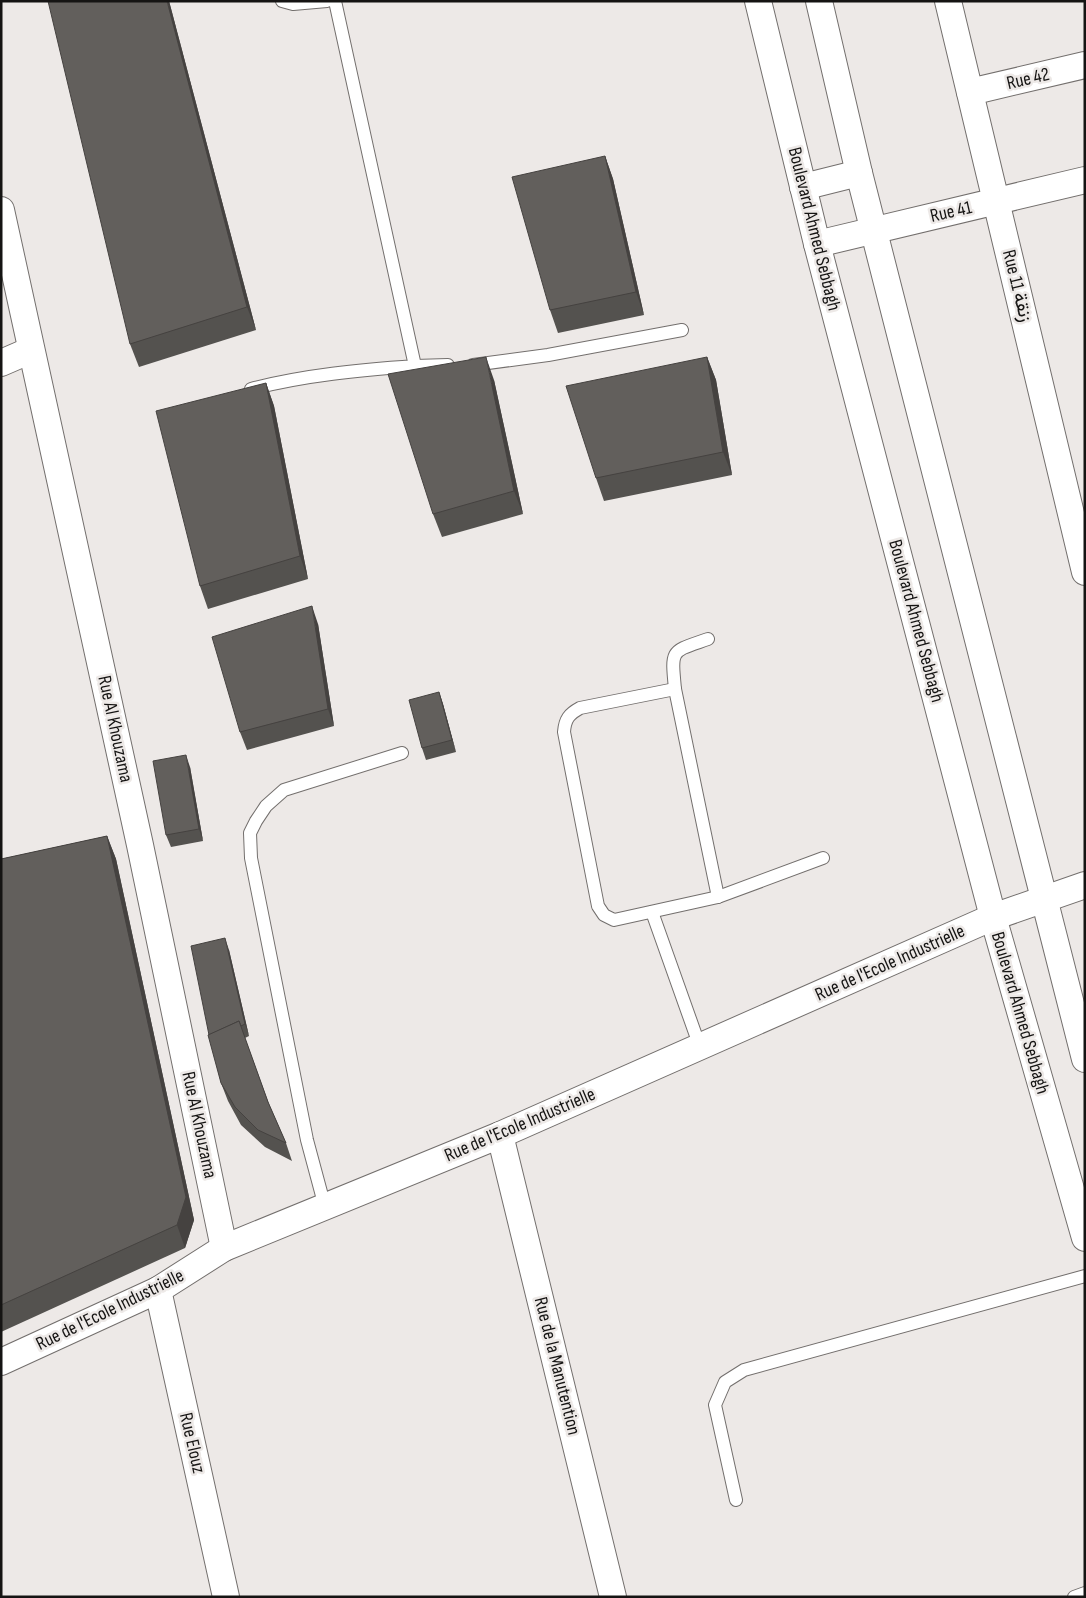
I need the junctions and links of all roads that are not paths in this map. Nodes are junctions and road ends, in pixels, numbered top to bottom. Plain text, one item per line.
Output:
1 (282, 1) edge
2 (327, 1) edge
3 (335, 1) edge
4 (758, 1) edge
5 (819, 1) edge
6 (948, 1) edge
7 (1085, 65) edge
8 (970, 92) junction
9 (859, 173) junction
10 (1085, 180) edge
11 (803, 187) junction
12 (997, 202) junction
13 (1, 210) edge
14 (874, 230) junction
15 (817, 244) junction
16 (682, 330) dead end
17 (31, 350) junction
18 (1, 362) edge
19 (415, 366) junction
20 (237, 393) edge
21 (1076, 494) edge
22 (1085, 572) edge
23 (708, 639) dead end
24 (675, 689) junction
25 (402, 753) dead end
26 (823, 858) dead end
27 (1085, 885) edge
28 (718, 897) junction
29 (1044, 900) junction
30 (652, 912) junction
31 (993, 918) junction
32 (700, 1047) junction
33 (1085, 1060) edge
34 (500, 1135) junction
35 (325, 1207) junction
36 (1085, 1238) edge
37 (224, 1248) junction
38 (1085, 1276) edge
39 (158, 1290) junction
40 (1, 1362) edge
41 (736, 1500) dead end
42 (1085, 1593) edge
43 (226, 1597) edge
44 (613, 1597) edge
45 (1074, 1597) edge

1 - 2 lane
3 - 19 lane
4 - 11 street, Boulevard Ahmed Sebbagh
5 - 9 street
6 - 8 street, Rue 11 زنقة
7 - 8 street, Rue 42
8 - 12 street, Rue 11 زنقة
9 - 11 street
9 - 14 street
10 - 12 street, Rue 41
11 - 15 street, Boulevard Ahmed Sebbagh
12 - 14 street, Rue 41
12 - 21 street, Rue 11 زنقة
13 - 17 street, Rue Al Khouzama
14 - 15 street, Rue 41
14 - 29 street
15 - 31 street, Boulevard Ahmed Sebbagh
16 - 19 lane
17 - 18 street
17 - 37 street, Rue Al Khouzama
19 - 20 lane
21 - 22 street, Rue 11 زنقة
23 - 24 lane
24 - 28 lane
24 - 30 lane
25 - 35 lane
26 - 28 lane
27 - 29 street, Rue de l'Ecole Industrielle
28 - 30 lane
29 - 31 street, Rue de l'Ecole Industrielle
29 - 33 street
30 - 32 lane
31 - 32 street, Rue de l'Ecole Industrielle
31 - 36 street, Boulevard Ahmed Sebbagh
32 - 34 street, Rue de l'Ecole Industrielle
34 - 35 street, Rue de l'Ecole Industrielle
34 - 44 street, Rue de la Manutention
35 - 37 street, Rue de l'Ecole Industrielle
37 - 39 street, Rue de l'Ecole Industrielle
38 - 41 lane
39 - 40 street, Rue de l'Ecole Industrielle
39 - 43 street, Rue Elouz
42 - 45 lane

